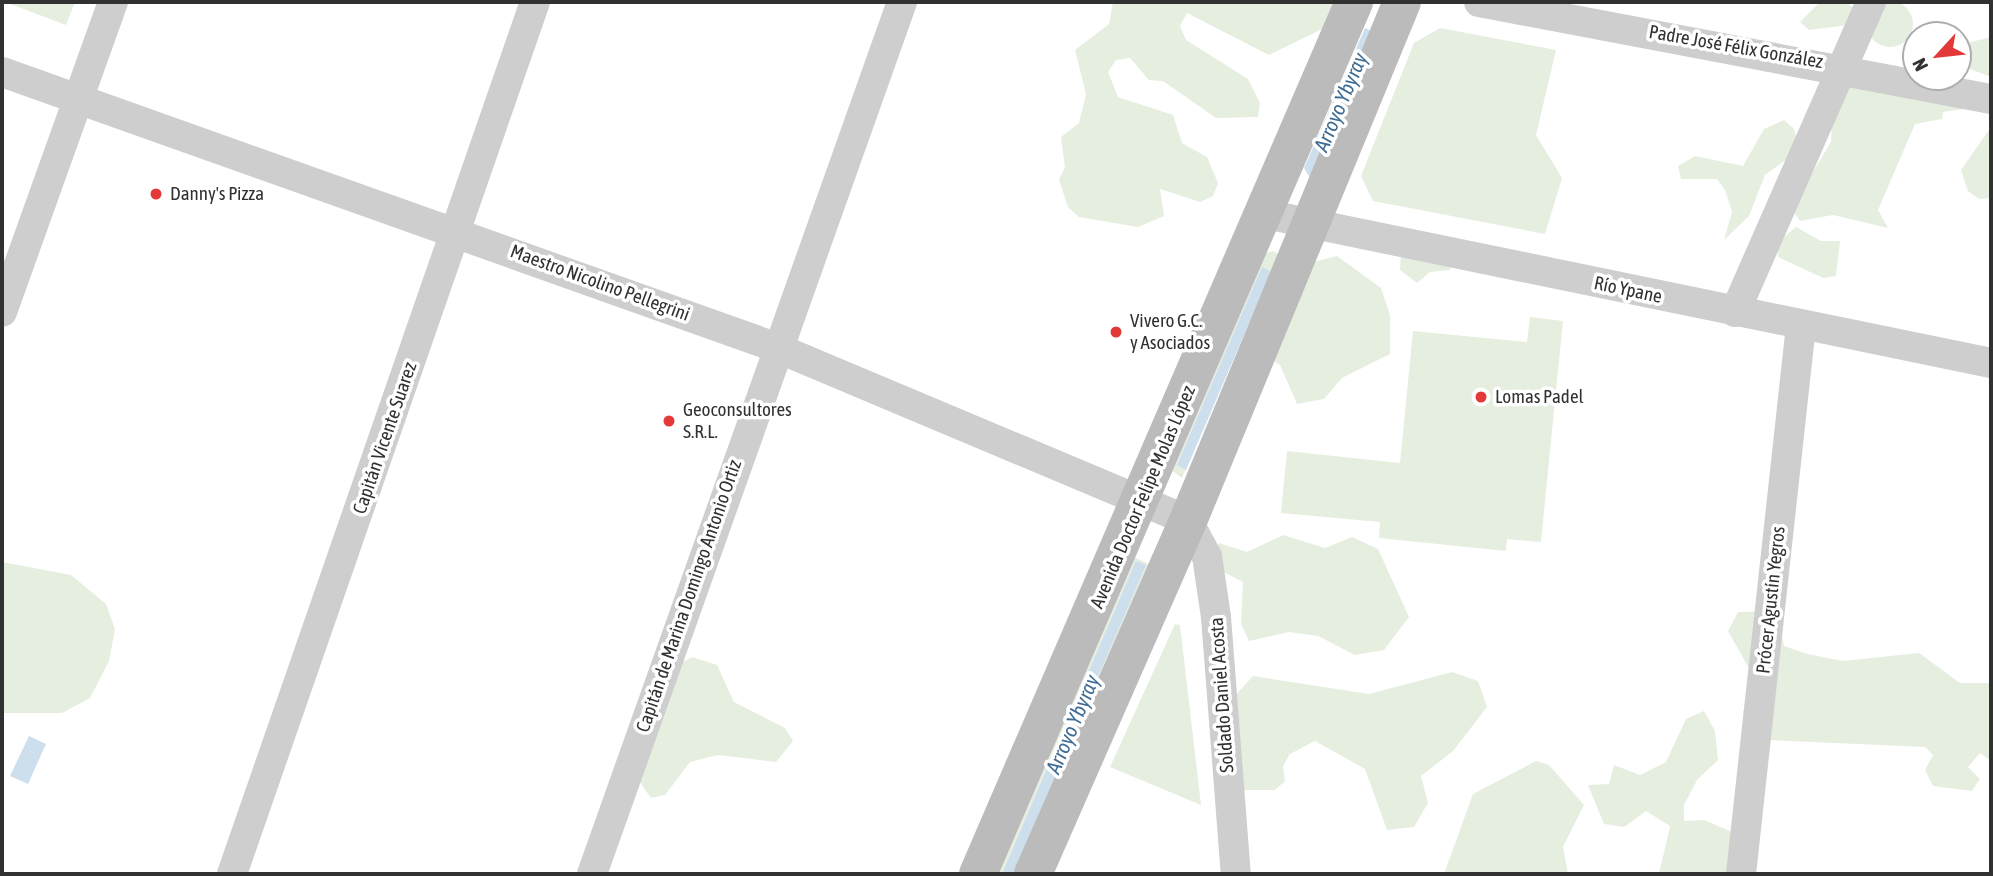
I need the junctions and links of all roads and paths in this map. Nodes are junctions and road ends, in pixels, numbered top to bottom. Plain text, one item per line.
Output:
1 (113, 2) edge
2 (535, 2) edge
3 (902, 2) edge
4 (1354, 2) edge
5 (1402, 2) edge
6 (1479, 2) edge
7 (1871, 2) edge
8 (1839, 66) junction
9 (2, 72) edge
10 (1991, 99) edge
11 (78, 101) junction
12 (1265, 214) junction
13 (1309, 224) junction
14 (457, 231) junction
15 (2, 312) edge
16 (1735, 312) junction
17 (1801, 325) junction
18 (775, 347) junction
19 (1991, 363) edge
20 (1140, 503) junction
21 (1188, 521) junction
22 (232, 874) edge
23 (592, 874) edge
24 (978, 874) edge
25 (1033, 874) edge
26 (1236, 874) edge
27 (1741, 874) edge

1 - 11 street
2 - 14 street, Capitán Vicente Suarez
3 - 18 street, Capitán de Marina Domingo Antonio Ortiz
4 - 12 main road, Avenida Doctor Felipe Molas López
5 - 13 main road
6 - 8 street, Padre José Félix González
7 - 8 street
8 - 10 street, Padre José Félix González
8 - 16 street
9 - 11 street, Maestro Nicolino Pellegrini
11 - 14 street, Maestro Nicolino Pellegrini
11 - 15 street
12 - 13 street, Río Ypane
12 - 20 main road, Avenida Doctor Felipe Molas López
13 - 16 street, Río Ypane
13 - 21 main road
14 - 18 street, Maestro Nicolino Pellegrini
14 - 22 street, Capitán Vicente Suarez
16 - 17 street, Río Ypane
17 - 19 street, Río Ypane
17 - 27 street, Prócer Agustín Yegros
18 - 20 street, Maestro Nicolino Pellegrini
18 - 23 street, Capitán de Marina Domingo Antonio Ortiz
20 - 21 street, Maestro Nicolino Pellegrini
20 - 24 main road, Avenida Doctor Felipe Molas López
21 - 25 main road
21 - 26 street, Soldado Daniel Acosta

